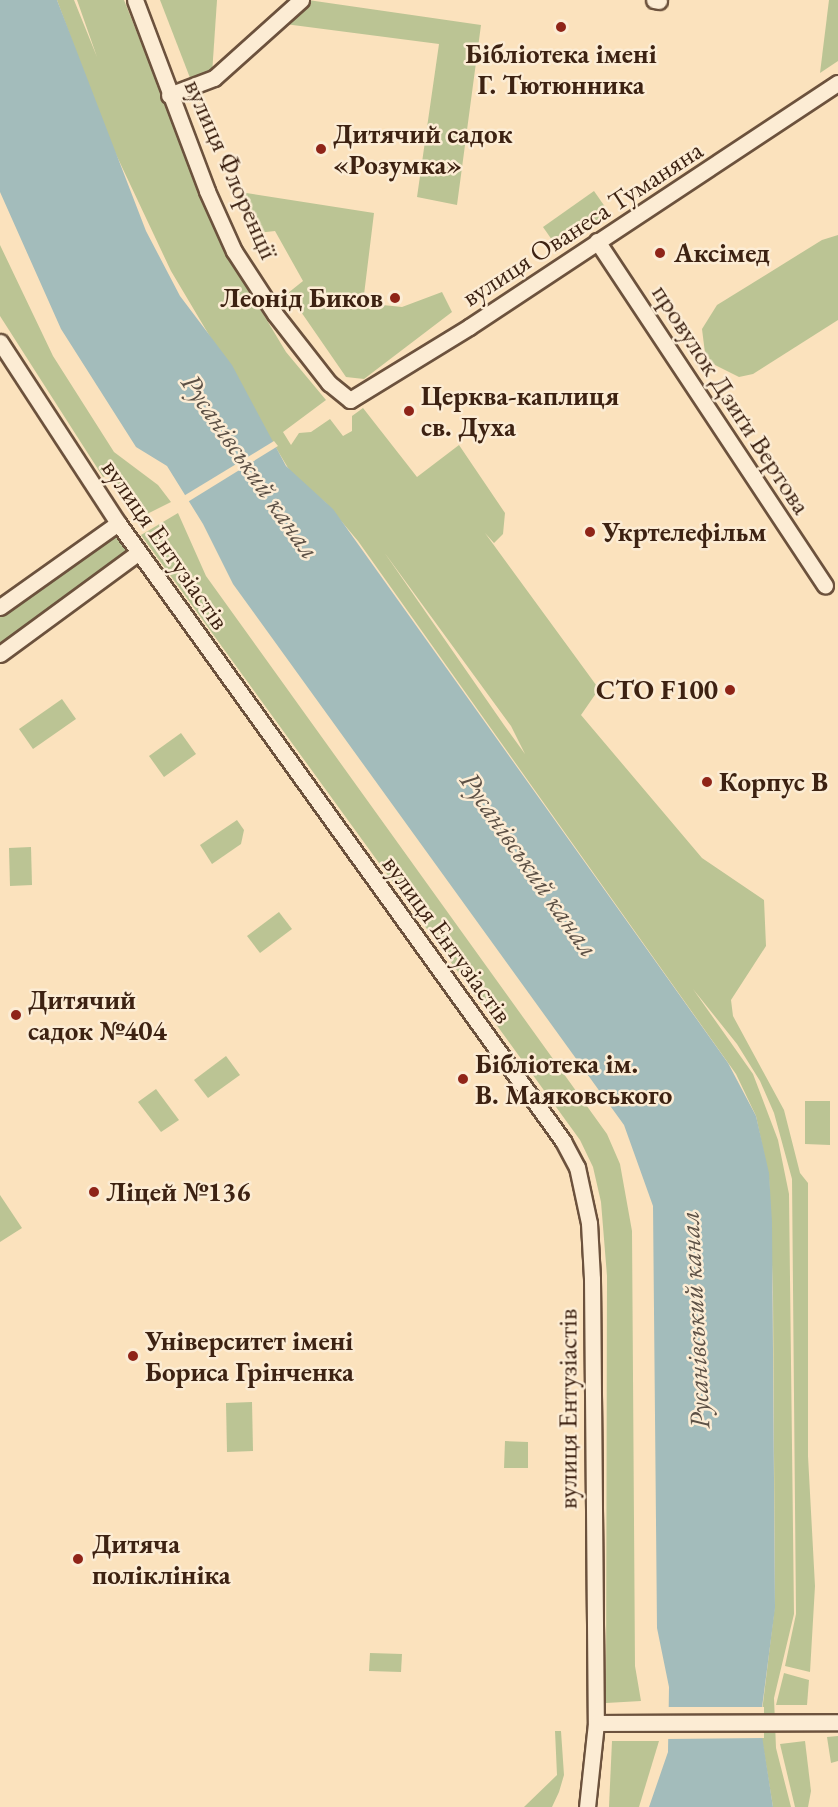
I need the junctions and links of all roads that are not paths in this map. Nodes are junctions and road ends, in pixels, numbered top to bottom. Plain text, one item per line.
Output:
1 (135, 0) edge
2 (302, 0) edge
3 (838, 83) edge
4 (169, 95) junction
5 (597, 241) junction
6 (0, 342) edge
7 (350, 400) joint
8 (118, 523) junction
9 (139, 552) junction
10 (825, 585) dead end
11 (0, 607) edge
12 (0, 654) edge
13 (838, 1722) edge
14 (596, 1723) junction
15 (587, 1807) edge

1 - 4 street, вулиця Флоренції
2 - 4 street
3 - 5 street, вулиця Ованеса Туманяна
4 - 7 street, вулиця Флоренції
5 - 7 street, вулиця Ованеса Туманяна
5 - 10 street, провулок Дзиґи Вертова
6 - 8 street, вулиця Ентузіастів
8 - 9 street, вулиця Ентузіастів
8 - 11 street
9 - 12 street
9 - 14 street, вулиця Ентузіастів
13 - 14 street
14 - 15 street, вулиця Ентузіастів

